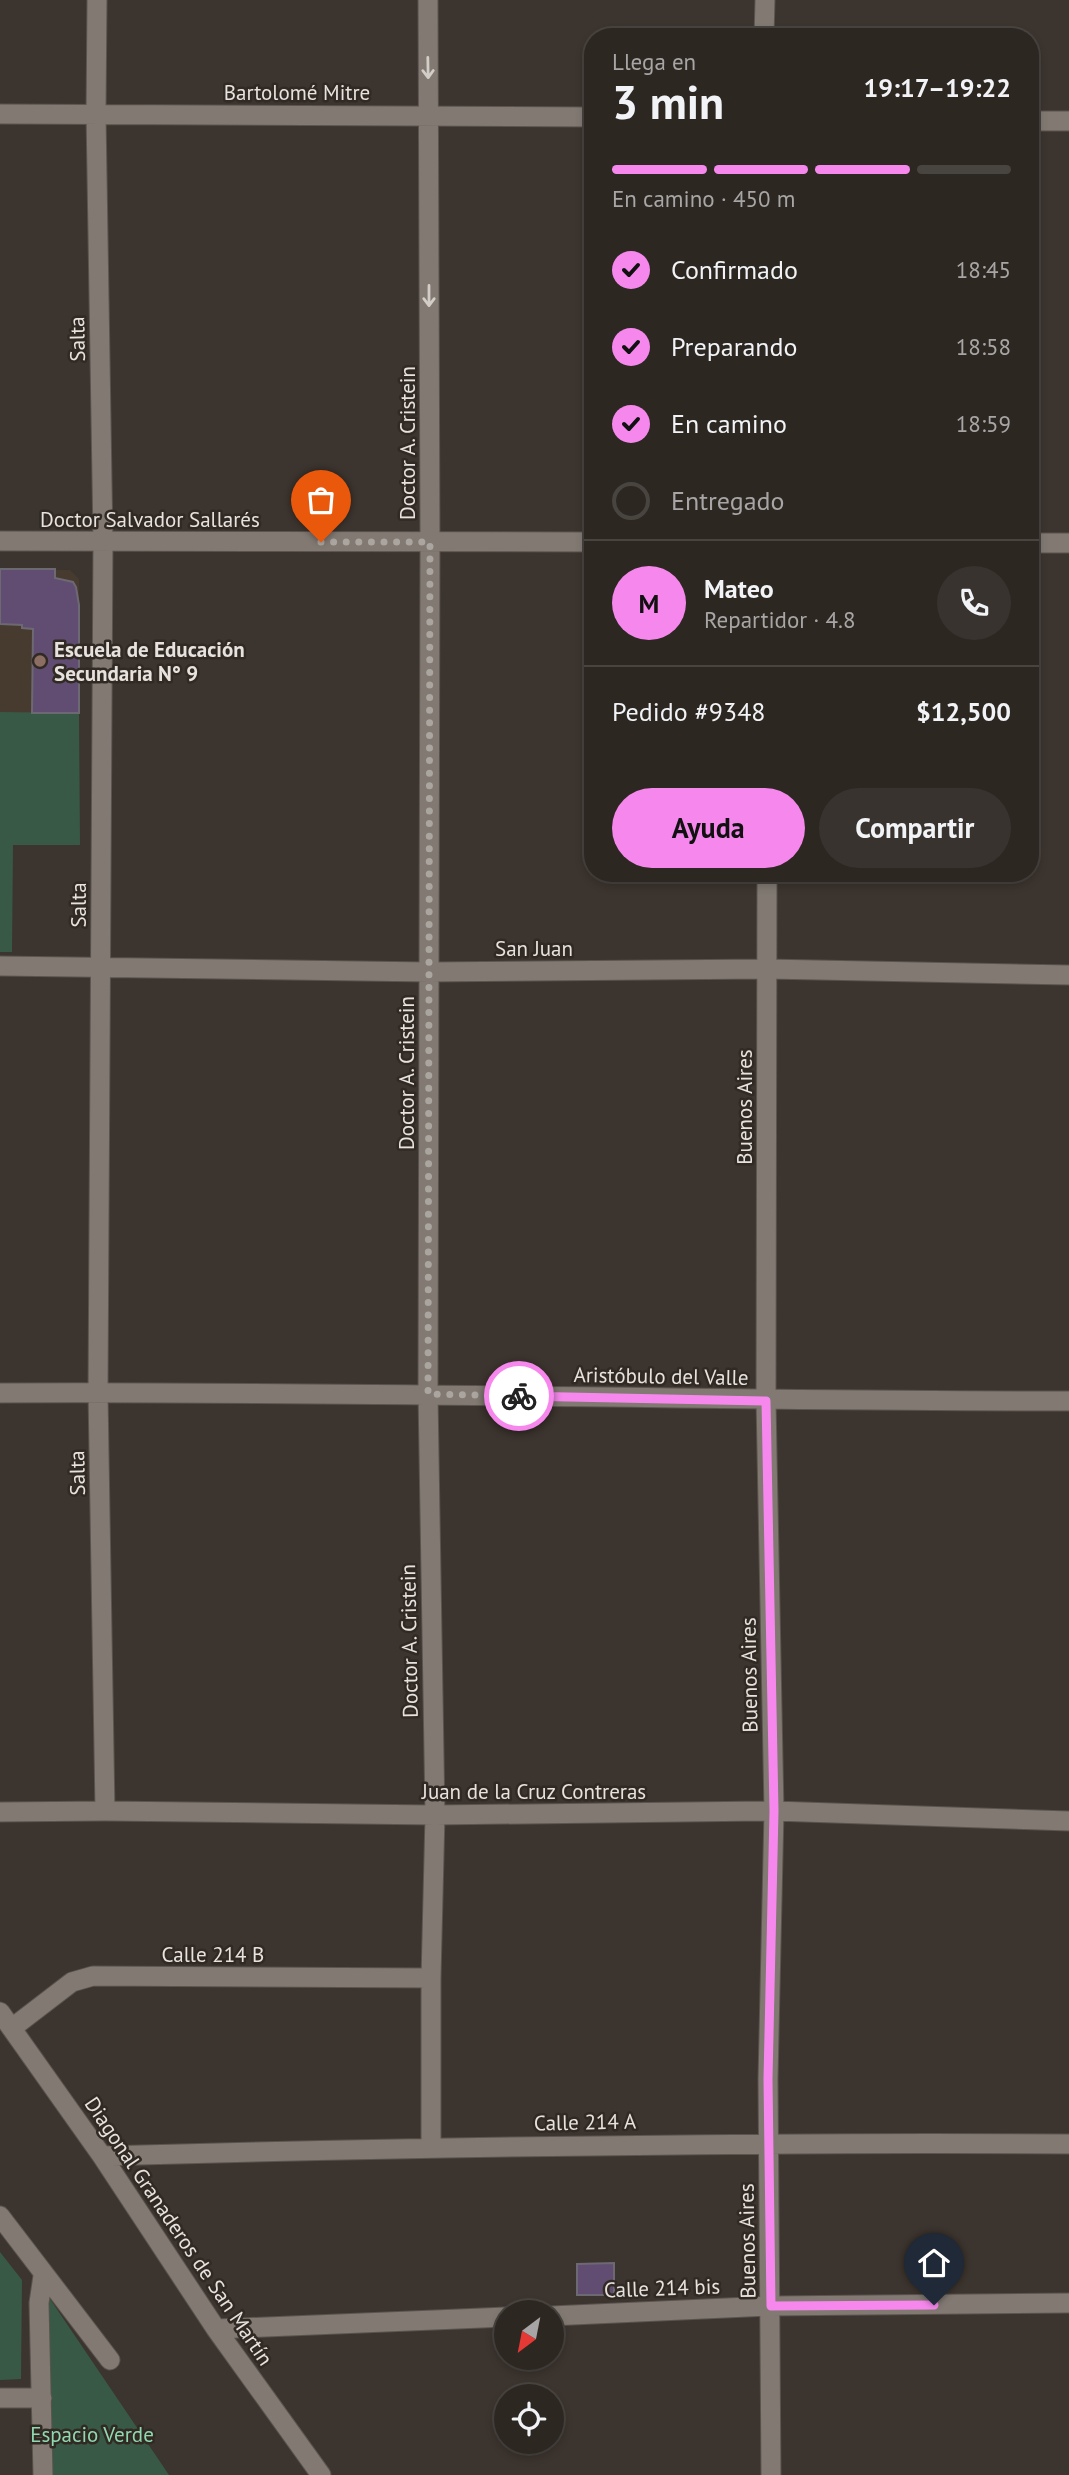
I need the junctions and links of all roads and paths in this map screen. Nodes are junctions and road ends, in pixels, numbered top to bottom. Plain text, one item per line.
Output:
1 (97, 0) edge
2 (428, 0) edge
3 (765, 0) edge
4 (764, 28) edge
5 (0, 114) edge
6 (96, 114) junction
7 (429, 116) junction
8 (584, 117) edge
9 (1039, 121) edge
10 (1069, 121) edge
11 (0, 541) edge
12 (103, 541) junction
13 (430, 542) junction
14 (584, 542) edge
15 (1039, 543) edge
16 (1069, 543) edge
17 (767, 882) edge
18 (0, 966) edge
19 (100, 969) junction
20 (767, 969) junction
21 (429, 972) junction
22 (1069, 975) edge
23 (0, 1393) edge
24 (98, 1393) junction
25 (428, 1394) junction
26 (766, 1401) junction
27 (1069, 1401) edge
28 (105, 1811) junction
29 (774, 1811) junction
30 (0, 1812) edge
31 (435, 1815) junction
32 (1069, 1821) edge
33 (430, 1978) junction
34 (6, 2020) edge
35 (768, 2142) junction
36 (1069, 2144) edge
37 (431, 2146) junction
38 (102, 2156) junction
39 (0, 2216) edge
40 (21, 2243) junction
41 (0, 2246) edge
42 (43, 2276) junction
43 (1069, 2303) edge
44 (771, 2306) junction
45 (564, 2315) edge
46 (494, 2318) edge
47 (216, 2329) junction
48 (110, 2360) dead end
49 (0, 2398) edge
50 (42, 2398) junction
51 (43, 2475) edge
52 (321, 2475) edge
53 (771, 2475) edge

1 - 6 street, Salta
2 -> 7 street, Doctor A. Cristein
3 - 4 street
5 - 6 street, Bartolomé Mitre
6 - 7 street, Bartolomé Mitre
6 - 12 street, Salta
7 - 8 street, Bartolomé Mitre
7 -> 13 street, Doctor A. Cristein
9 - 10 street
11 - 12 street, Doctor Salvador Sallarés
12 - 13 street, Doctor Salvador Sallarés
12 - 19 street, Salta
13 - 14 street, Doctor Salvador Sallarés
13 - 21 street, Doctor A. Cristein
15 - 16 street
17 - 20 street, Buenos Aires
18 - 19 street, San Juan
19 - 21 street, San Juan
19 - 24 street, Salta
20 - 21 street, San Juan
20 - 22 street, San Juan
20 - 26 street, Buenos Aires
21 - 25 street, Doctor A. Cristein
23 - 24 street, Aristóbulo del Valle
24 - 25 street, Aristóbulo del Valle
24 - 28 street, Salta
25 - 26 street, Aristóbulo del Valle
25 - 31 street, Doctor A. Cristein
26 - 27 street, Aristóbulo del Valle
26 - 29 street, Buenos Aires
28 - 30 street, Juan de la Cruz Contreras
28 - 31 street, Juan de la Cruz Contreras
29 - 31 street, Juan de la Cruz Contreras
29 - 32 street, Juan de la Cruz Contreras
29 - 35 street, Buenos Aires
31 - 33 street, Doctor A. Cristein
33 - 34 street, Calle 214 B
33 - 37 street, Doctor A. Cristein
34 - 38 street, Diagonal Granaderos de San Martín
35 - 36 street, Calle 214 A
35 - 37 street, Calle 214 A
35 - 44 street, Buenos Aires
37 - 38 street, Calle 214 A
38 - 47 street, Diagonal Granaderos de San Martín
39 - 40 street
40 - 41 street
40 - 42 street
42 - 48 street
42 - 50 street
43 - 44 street, Calle 214 bis
44 - 45 street, Calle 214 bis
44 - 53 street, Buenos Aires
46 - 47 street
47 - 52 street, Diagonal Granaderos de San Martín
49 - 50 street
50 - 51 street

